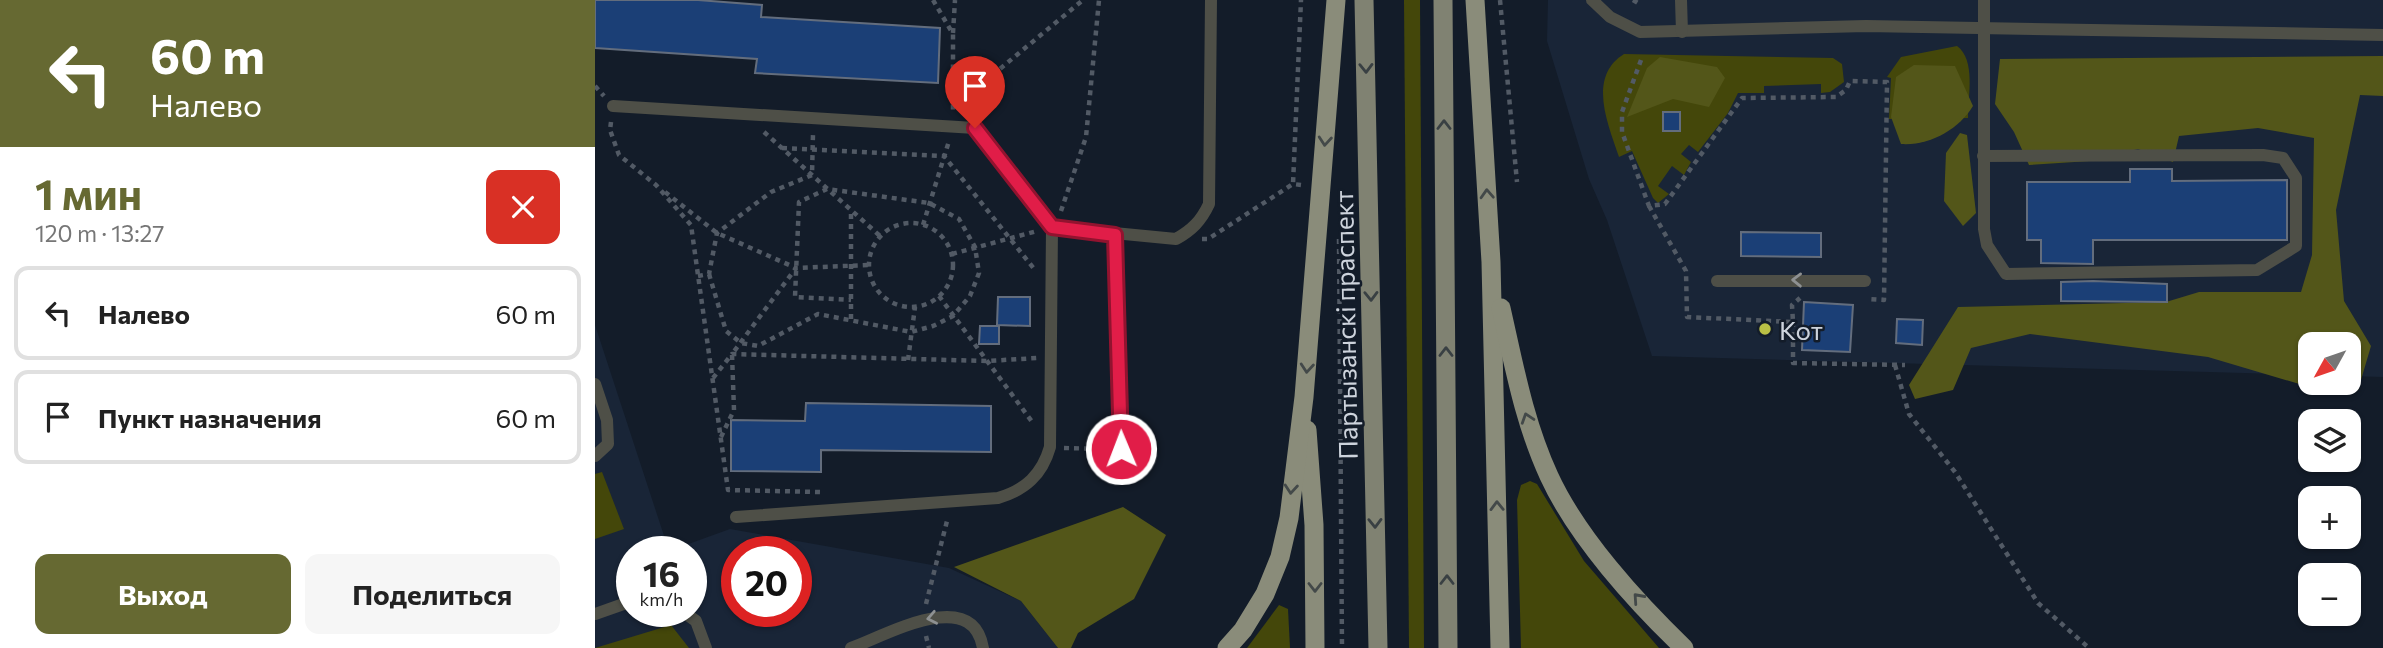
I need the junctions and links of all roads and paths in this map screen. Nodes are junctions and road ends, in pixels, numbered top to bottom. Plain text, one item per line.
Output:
1 (933, 0) edge
2 (955, 0) edge
3 (1083, 0) edge
4 (1099, 0) edge
5 (1211, 0) edge
6 (1301, 0) edge
7 (1336, 0) edge
8 (1364, 0) edge
9 (1443, 0) edge
10 (1475, 0) edge
11 (1500, 0) edge
12 (1593, 0) edge
13 (1681, 0) edge
14 (1984, 0) edge
15 (1986, 30) junction
16 (1682, 32) junction
17 (953, 34) junction
18 (2383, 35) edge
19 (1641, 60) dead end
20 (595, 86) edge
21 (613, 106) junction
22 (953, 108) junction
23 (745, 114) junction
24 (814, 118) junction
25 (953, 127) junction
26 (782, 148) junction
27 (812, 150) junction
28 (944, 156) junction
29 (1983, 156) junction
30 (811, 174) junction
31 (1517, 182) dead end
32 (656, 184) junction
33 (1293, 184) junction
34 (1304, 185) dead end
35 (827, 189) junction
36 (929, 203) junction
37 (851, 210) junction
38 (923, 225) junction
39 (1052, 227) junction
40 (1219, 232) dead end
41 (717, 233) junction
42 (1339, 234) dead end
43 (1115, 235) junction
44 (880, 236) junction
45 (1010, 238) junction
46 (975, 247) junction
47 (952, 254) junction
48 (1490, 262) junction
49 (869, 265) junction
50 (851, 266) junction
51 (796, 268) junction
52 (709, 274) junction
53 (698, 276) junction
54 (1041, 278) dead end
55 (1717, 281) dead end
56 (1865, 281) dead end
57 (939, 296) junction
58 (1855, 298) dead end
59 (851, 300) junction
60 (915, 307) junction
61 (953, 316) junction
62 (851, 319) junction
63 (1793, 322) dead end
64 (911, 332) junction
65 (741, 343) junction
66 (1038, 345) dead end
67 (732, 354) junction
68 (1038, 358) junction
69 (908, 360) junction
70 (987, 361) junction
71 (1895, 365) junction
72 (1905, 365) dead end
73 (1038, 372) dead end
74 (713, 378) junction
75 (595, 384) edge
76 (1304, 397) junction
77 (1036, 413) dead end
78 (721, 438) junction
79 (1050, 447) junction
80 (1121, 449) joint
81 (595, 456) edge
82 (829, 491) dead end
83 (951, 502) junction
84 (736, 517) dead end
85 (616, 607) edge
86 (595, 614) edge
87 (922, 620) junction
88 (699, 627) edge
89 (706, 648) edge
90 (852, 648) edge
91 (860, 648) edge
92 (983, 648) edge
93 (1227, 648) edge
94 (1315, 648) edge
95 (1342, 648) edge
96 (1378, 648) edge
97 (1448, 648) edge
98 (1500, 648) edge
99 (1684, 648) edge
100 (2089, 648) edge

1 - 17 path
2 - 17 path
3 - 22 path
4 - 39 path
5 - 43 lane
6 - 33 path
7 -> 76 highway
8 -> 96 main road, Партызанскі праспект
97 -> 9 main road
48 -> 10 highway
11 - 31 path
12 - 16 lane
13 - 16 lane
14 - 15 lane
15 - 16 lane
15 - 18 lane
15 - 29 lane
17 - 22 path
19 - 58 path
20 - 21 path
21 - 23 lane
21 - 32 path
22 - 25 path
23 - 24 lane
23 - 26 path
24 - 25 lane
24 - 27 path
25 - 28 path
25 - 39 lane
26 - 27 path
26 - 30 path
27 - 28 path
27 - 30 path
28 - 36 path
28 - 45 path
29 - 29 lane
30 - 35 path
30 - 41 path
32 - 41 path
32 - 53 path
33 - 34 path
33 - 40 path
35 - 36 path
35 - 37 path
35 - 51 path
36 - 38 path
36 - 46 path
37 - 44 path
37 - 50 path
38 - 44 path
38 - 47 path
39 - 43 lane
39 - 45 path
39 - 79 lane
41 - 51 path
41 - 52 path
42 - 95 path
43 - 80 lane
44 - 49 path
45 - 46 path
45 - 54 path
46 - 47 path
46 - 61 path
47 - 57 path
98 -> 48 highway
99 -> 48 highway
49 - 50 path
49 - 60 path
50 - 51 path
50 - 59 path
51 - 59 path
51 - 65 path
52 - 53 path
52 - 65 path
53 - 74 path
56 -> 55 lane
57 - 60 path
57 - 61 path
59 - 62 path
60 - 64 path
61 - 64 path
61 - 70 path
62 - 64 path
62 - 65 path
63 - 71 path
64 - 69 path
65 - 67 path
66 - 68 path
67 - 69 path
67 - 74 path
67 - 78 path
68 - 70 path
68 - 73 path
69 - 70 path
70 - 77 path
71 - 72 path
71 - 100 path
74 - 78 path
75 - 81 lane
76 -> 93 highway
76 -> 94 highway
78 - 82 path
79 - 80 path
79 - 83 lane
83 - 84 lane
83 - 87 path
85 - 86 lane
87 - 90 lane
92 -> 87 lane
88 - 89 lane
90 - 91 lane

